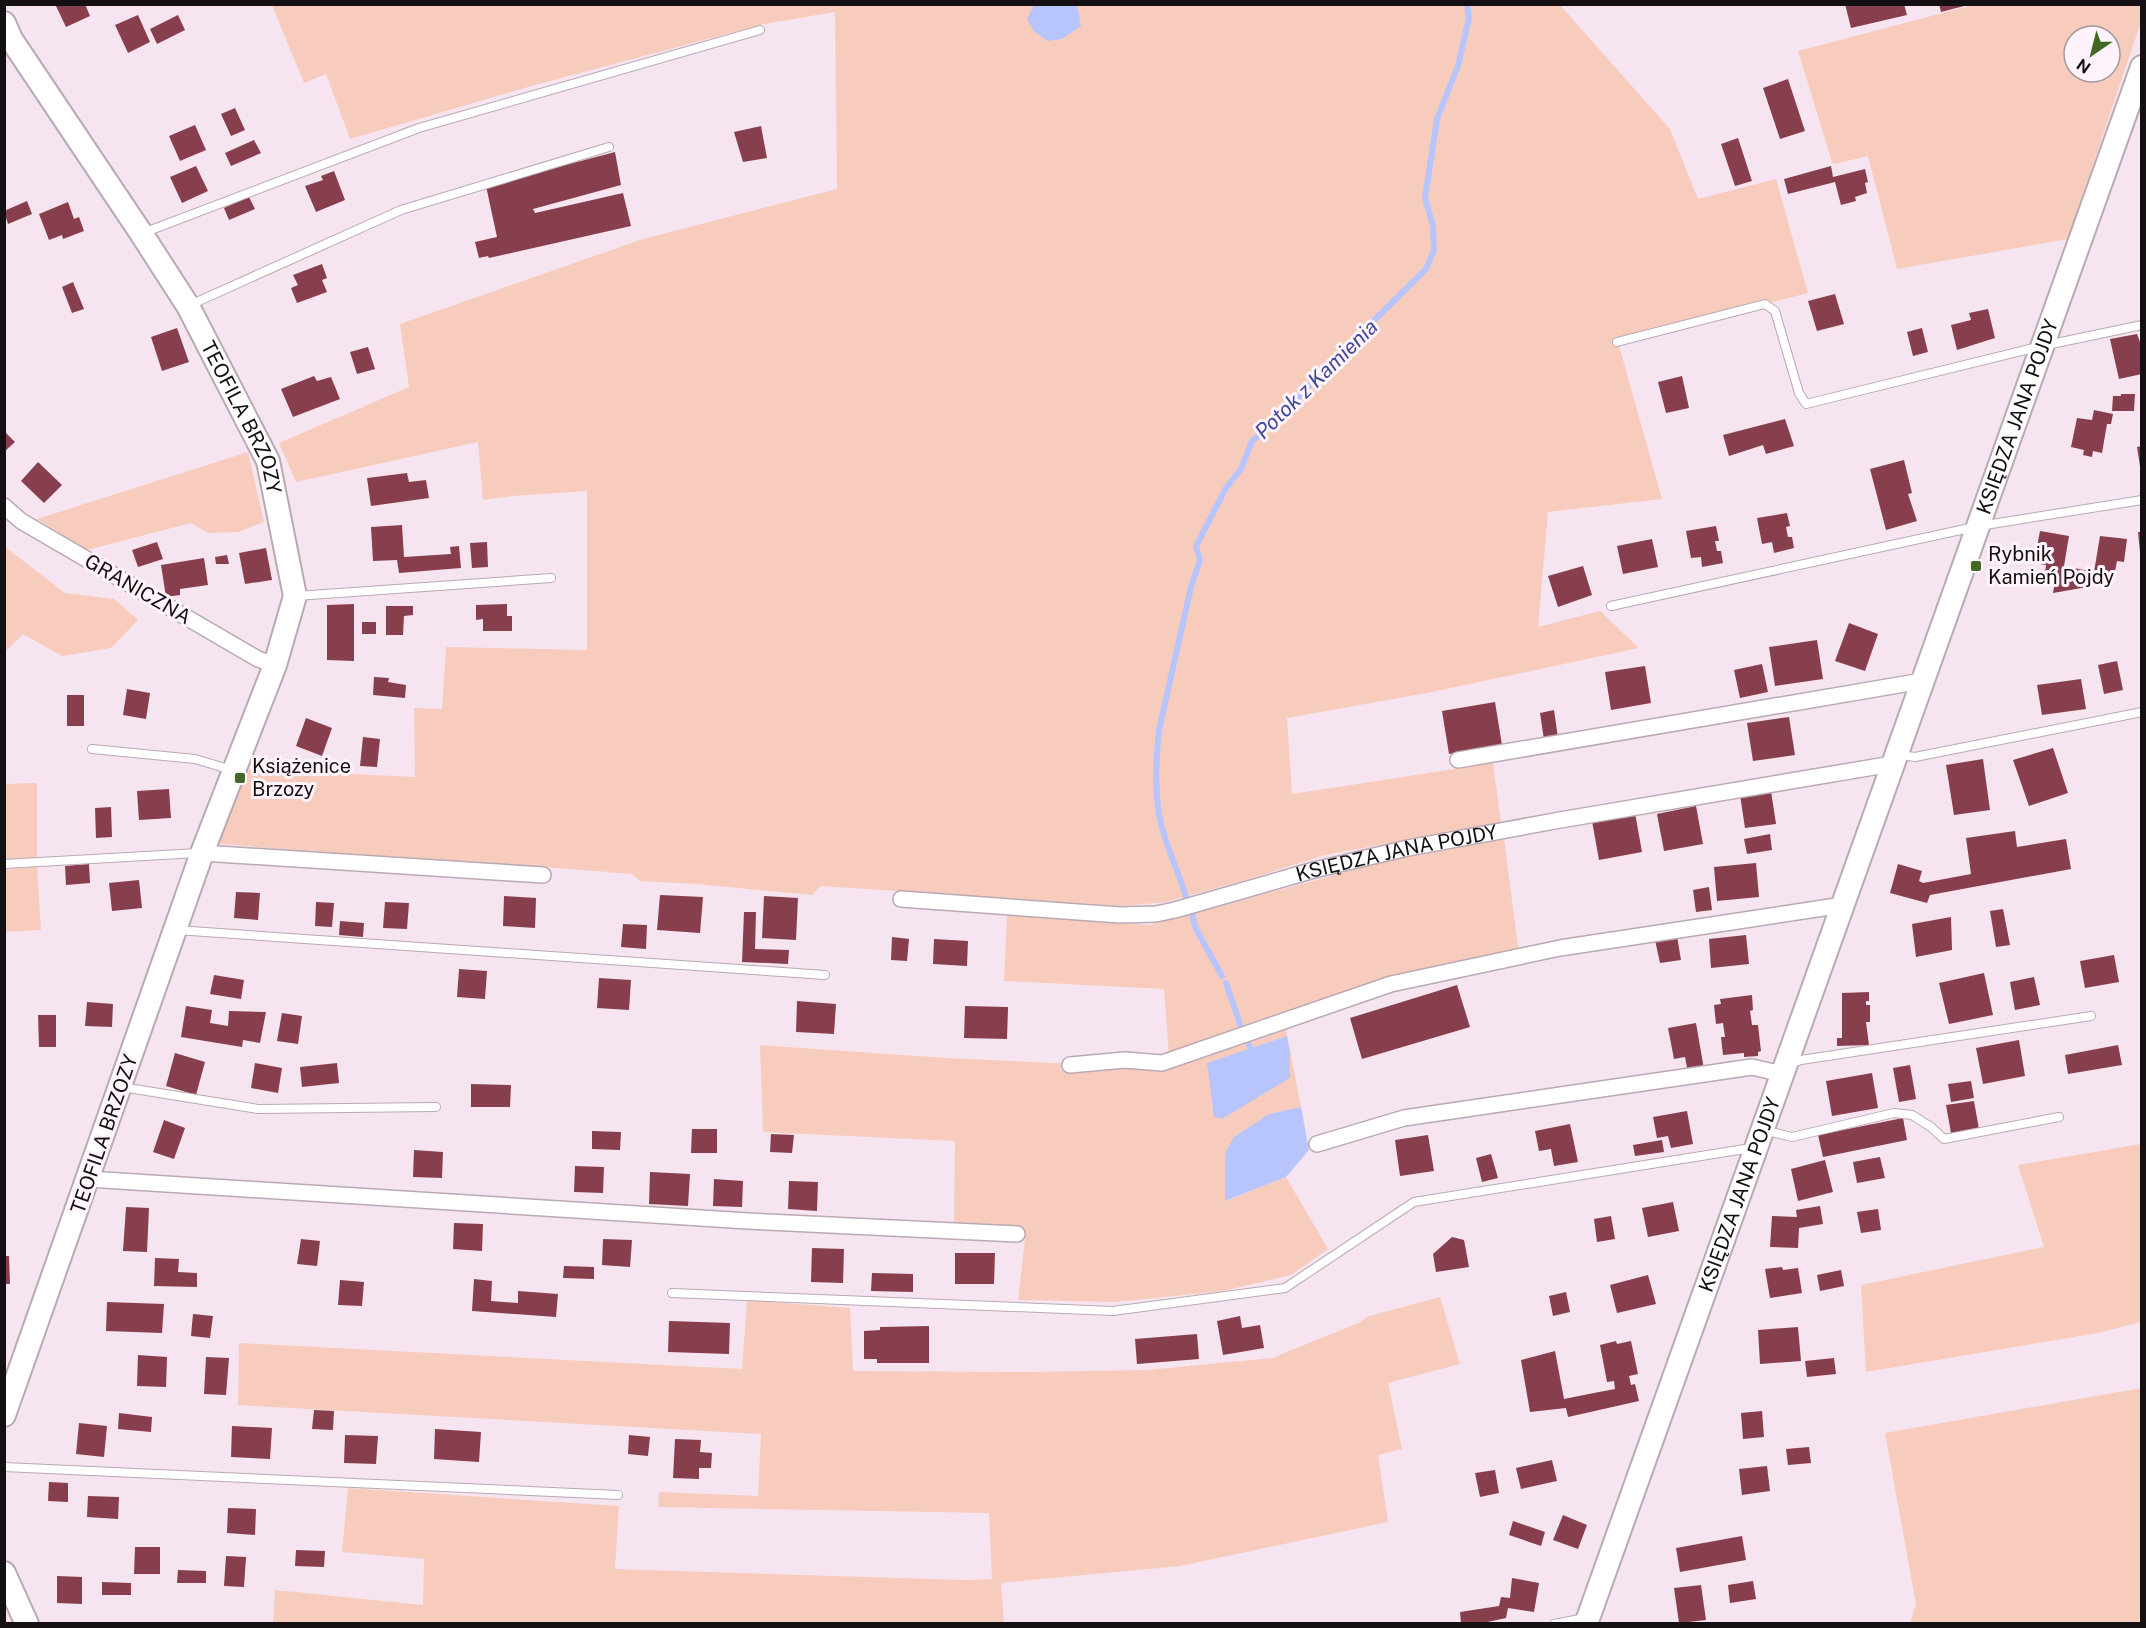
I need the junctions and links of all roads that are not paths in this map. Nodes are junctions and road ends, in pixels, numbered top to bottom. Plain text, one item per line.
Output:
1 (4, 23) edge
2 (760, 30) dead end
3 (2140, 73) edge
4 (609, 147) dead end
5 (141, 233) junction
6 (188, 306) junction
7 (2142, 325) edge
8 (1617, 342) dead end
9 (2042, 346) junction
10 (2142, 500) edge
11 (4, 506) edge
12 (1979, 526) junction
13 (551, 578) dead end
14 (294, 596) junction
15 (1611, 606) dead end
16 (275, 665) junction
17 (1922, 681) junction
18 (2142, 712) edge
19 (92, 749) dead end
20 (1894, 759) junction
21 (1458, 760) dead end
22 (234, 770) junction
23 (202, 853) junction
24 (4, 864) edge
25 (543, 875) dead end
26 (901, 899) dead end
27 (1843, 905) junction
28 (175, 930) junction
29 (825, 975) dead end
30 (2091, 1016) dead end
31 (1070, 1065) dead end
32 (1784, 1070) junction
33 (120, 1087) junction
34 (436, 1107) dead end
35 (2059, 1117) dead end
36 (1759, 1138) junction
37 (1317, 1144) dead end
38 (88, 1179) junction
39 (1017, 1234) dead end
40 (672, 1293) dead end
41 (4, 1415) edge
42 (4, 1467) edge
43 (618, 1495) dead end
44 (4, 1573) edge
45 (1587, 1620) edge
46 (27, 1623) edge
47 (1554, 1623) edge

1 - 5 street, TEOFILA BRZOZY
2 - 5 lane
3 - 9 street, KSIĘDZA JANA POJDY
4 - 6 lane
5 - 6 street, TEOFILA BRZOZY
6 - 14 street, TEOFILA BRZOZY
7 - 9 lane
8 - 9 lane
9 - 12 street, KSIĘDZA JANA POJDY
10 - 12 lane
11 - 16 street, GRANICZNA
12 - 15 lane
12 - 17 street, KSIĘDZA JANA POJDY
13 - 14 lane
14 - 16 street, TEOFILA BRZOZY
16 - 22 street, TEOFILA BRZOZY
17 - 20 street, KSIĘDZA JANA POJDY
17 - 21 street
18 - 20 lane
19 - 22 lane
20 - 26 street, KSIĘDZA JANA POJDY
20 - 27 street, KSIĘDZA JANA POJDY
22 - 23 street, TEOFILA BRZOZY
23 - 24 lane
23 - 25 street
23 - 28 street, TEOFILA BRZOZY
27 - 31 street
27 - 32 street, KSIĘDZA JANA POJDY
28 - 29 lane
28 - 33 street, TEOFILA BRZOZY
30 - 32 lane
32 - 36 street, KSIĘDZA JANA POJDY
32 - 37 street
33 - 34 lane
33 - 38 street, TEOFILA BRZOZY
35 - 36 lane
36 - 40 lane
36 - 45 street, KSIĘDZA JANA POJDY
38 - 39 street
38 - 41 street, TEOFILA BRZOZY
42 - 43 lane
44 - 46 street
45 - 47 lane

